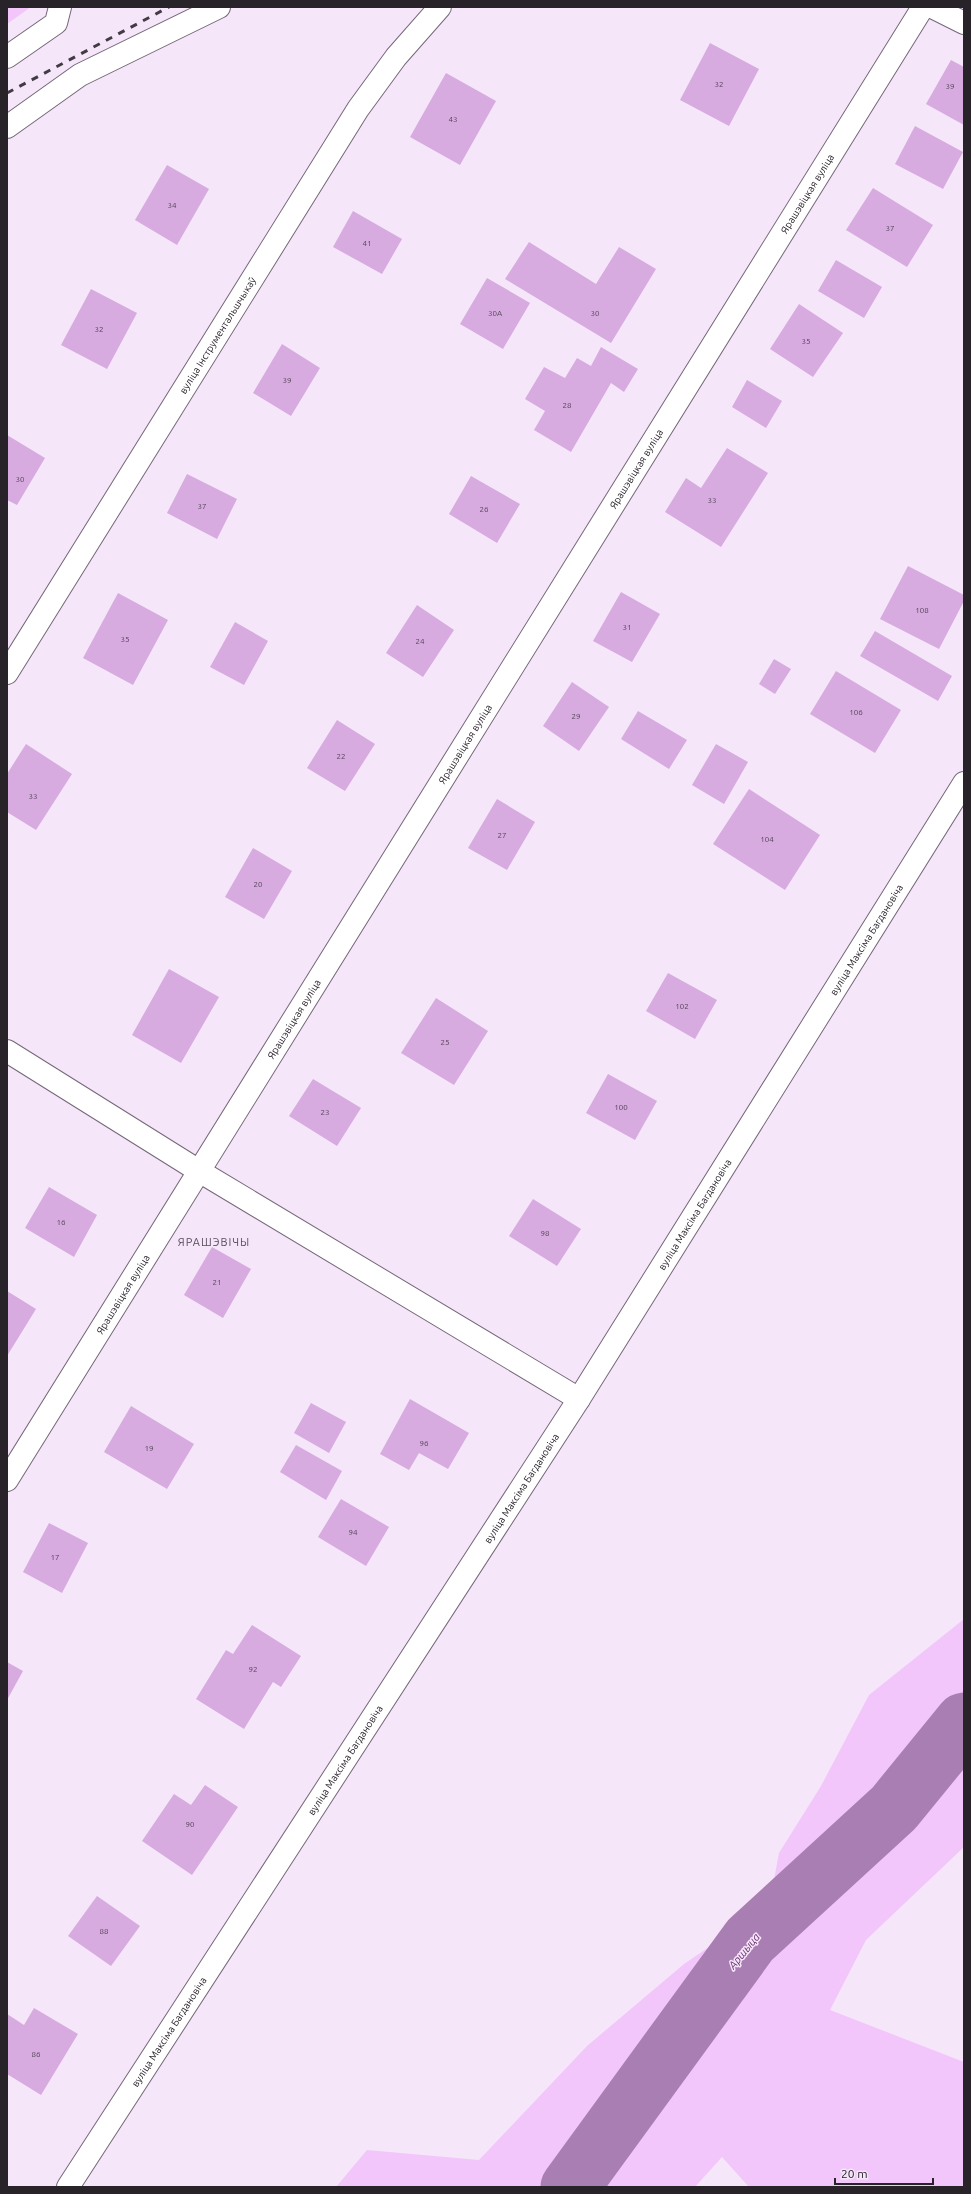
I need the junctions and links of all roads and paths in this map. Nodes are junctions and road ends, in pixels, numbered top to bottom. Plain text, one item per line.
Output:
1 (60, 7) edge
2 (219, 7) edge
3 (440, 7) edge
4 (923, 7) edge
5 (932, 7) edge
6 (964, 23) edge
7 (7, 57) edge
8 (7, 127) edge
9 (7, 672) edge
10 (964, 783) edge
11 (7, 1051) edge
12 (199, 1171) junction
13 (580, 1399) junction
14 (7, 1480) edge
15 (68, 2187) edge

1 - 7 street
2 - 8 street
3 - 9 street, вуліца Інструментальшчыкаў
4 - 12 street, Ярашэвіцкая вуліца
5 - 6 street
10 - 13 street, вуліца Максіма Багдановіча
11 - 12 street
12 - 13 street
12 - 14 street, Ярашэвіцкая вуліца
13 - 15 street, вуліца Максіма Багдановіча

